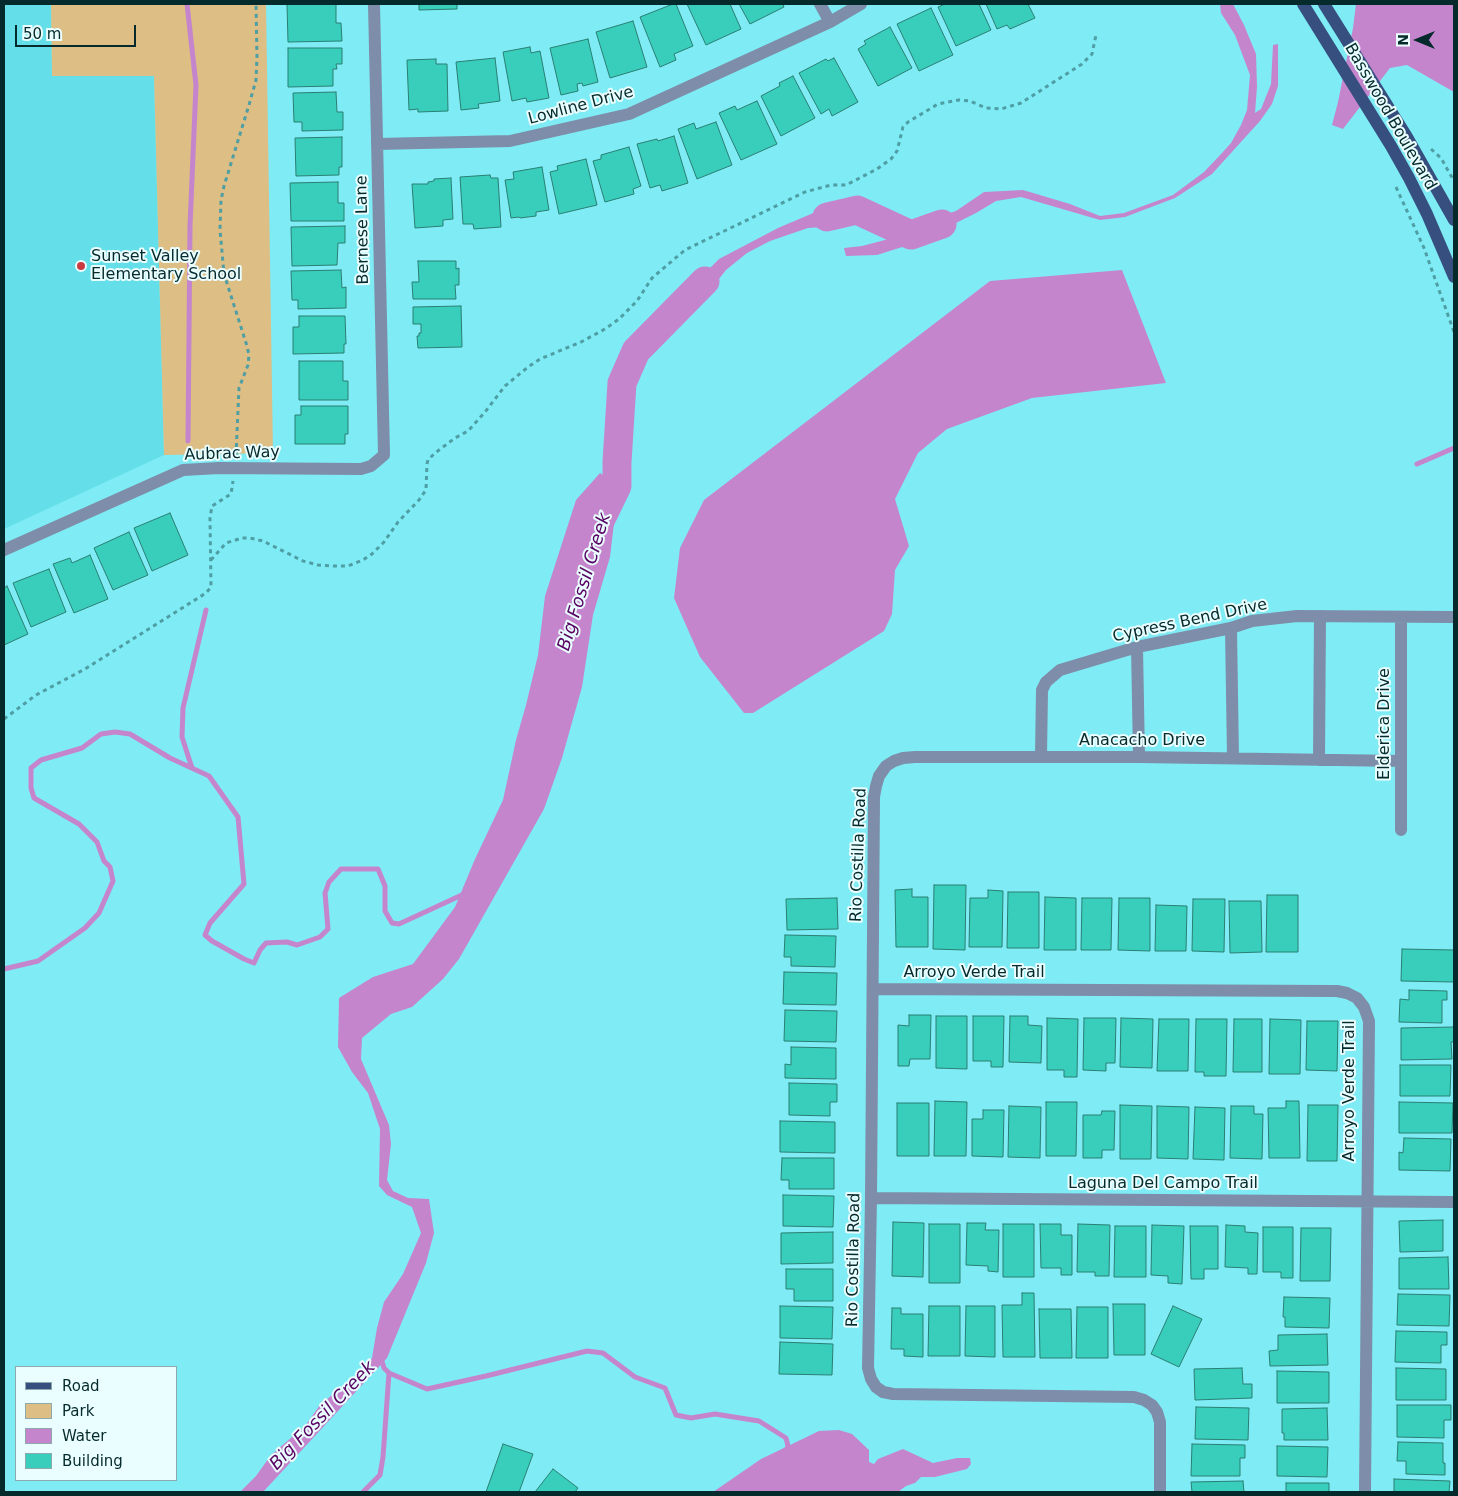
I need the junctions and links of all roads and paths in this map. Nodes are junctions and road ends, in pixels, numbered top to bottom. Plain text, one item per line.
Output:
1 (256, 4) edge
2 (374, 4) edge
3 (820, 4) edge
4 (861, 4) edge
5 (1304, 4) edge
6 (1324, 4) edge
7 (830, 22) junction
8 (1096, 35) dead end
9 (377, 144) junction
10 (1428, 146) dead end
11 (1392, 180) dead end
12 (1454, 181) edge
13 (1454, 220) edge
14 (1454, 277) edge
15 (1454, 332) edge
16 (384, 455) joint
17 (236, 456) dead end
18 (233, 479) dead end
19 (4, 550) edge
20 (211, 560) junction
21 (1320, 616) junction
22 (1401, 617) junction
23 (1454, 617) edge
24 (1230, 628) junction
25 (1137, 647) junction
26 (4, 719) edge
27 (1041, 757) junction
28 (1139, 758) junction
29 (1233, 758) junction
30 (1319, 760) junction
31 (1401, 761) junction
32 (886, 766) joint
33 (1401, 830) dead end
34 (873, 989) junction
35 (871, 1198) junction
36 (1367, 1202) junction
37 (1454, 1202) edge
38 (1160, 1492) edge
39 (1364, 1492) edge

1 - 17 path
2 - 9 street, Bernese Lane
3 - 7 street
4 - 7 street, Lowline Drive
5 - 14 main road, Basswood Boulevard
6 - 13 main road, Basswood Boulevard
7 - 9 street, Lowline Drive
8 - 20 path
9 - 16 street, Bernese Lane
10 - 12 path
11 - 15 path
16 - 19 street, Aubrac Way
18 - 20 path
20 - 26 path
21 - 22 street, Cypress Bend Drive
21 - 24 street, Cypress Bend Drive
21 - 30 street
22 - 23 street, Cypress Bend Drive
22 - 31 street, Elderica Drive
24 - 25 street, Cypress Bend Drive
24 - 29 street
25 - 27 street, Cypress Bend Drive
25 - 28 street
27 - 28 street, Anacacho Drive
27 - 32 street, Anacacho Drive
28 - 29 street, Anacacho Drive
29 - 30 street, Anacacho Drive
30 - 31 street, Anacacho Drive
31 - 33 street, Elderica Drive
32 - 34 street, Rio Costilla Road
34 - 35 street, Rio Costilla Road
34 - 36 street, Arroyo Verde Trail
35 - 36 street, Laguna Del Campo Trail
35 - 38 street, Rio Costilla Road
36 - 37 street, Laguna Del Campo Trail
36 - 39 street, Arroyo Verde Trail

